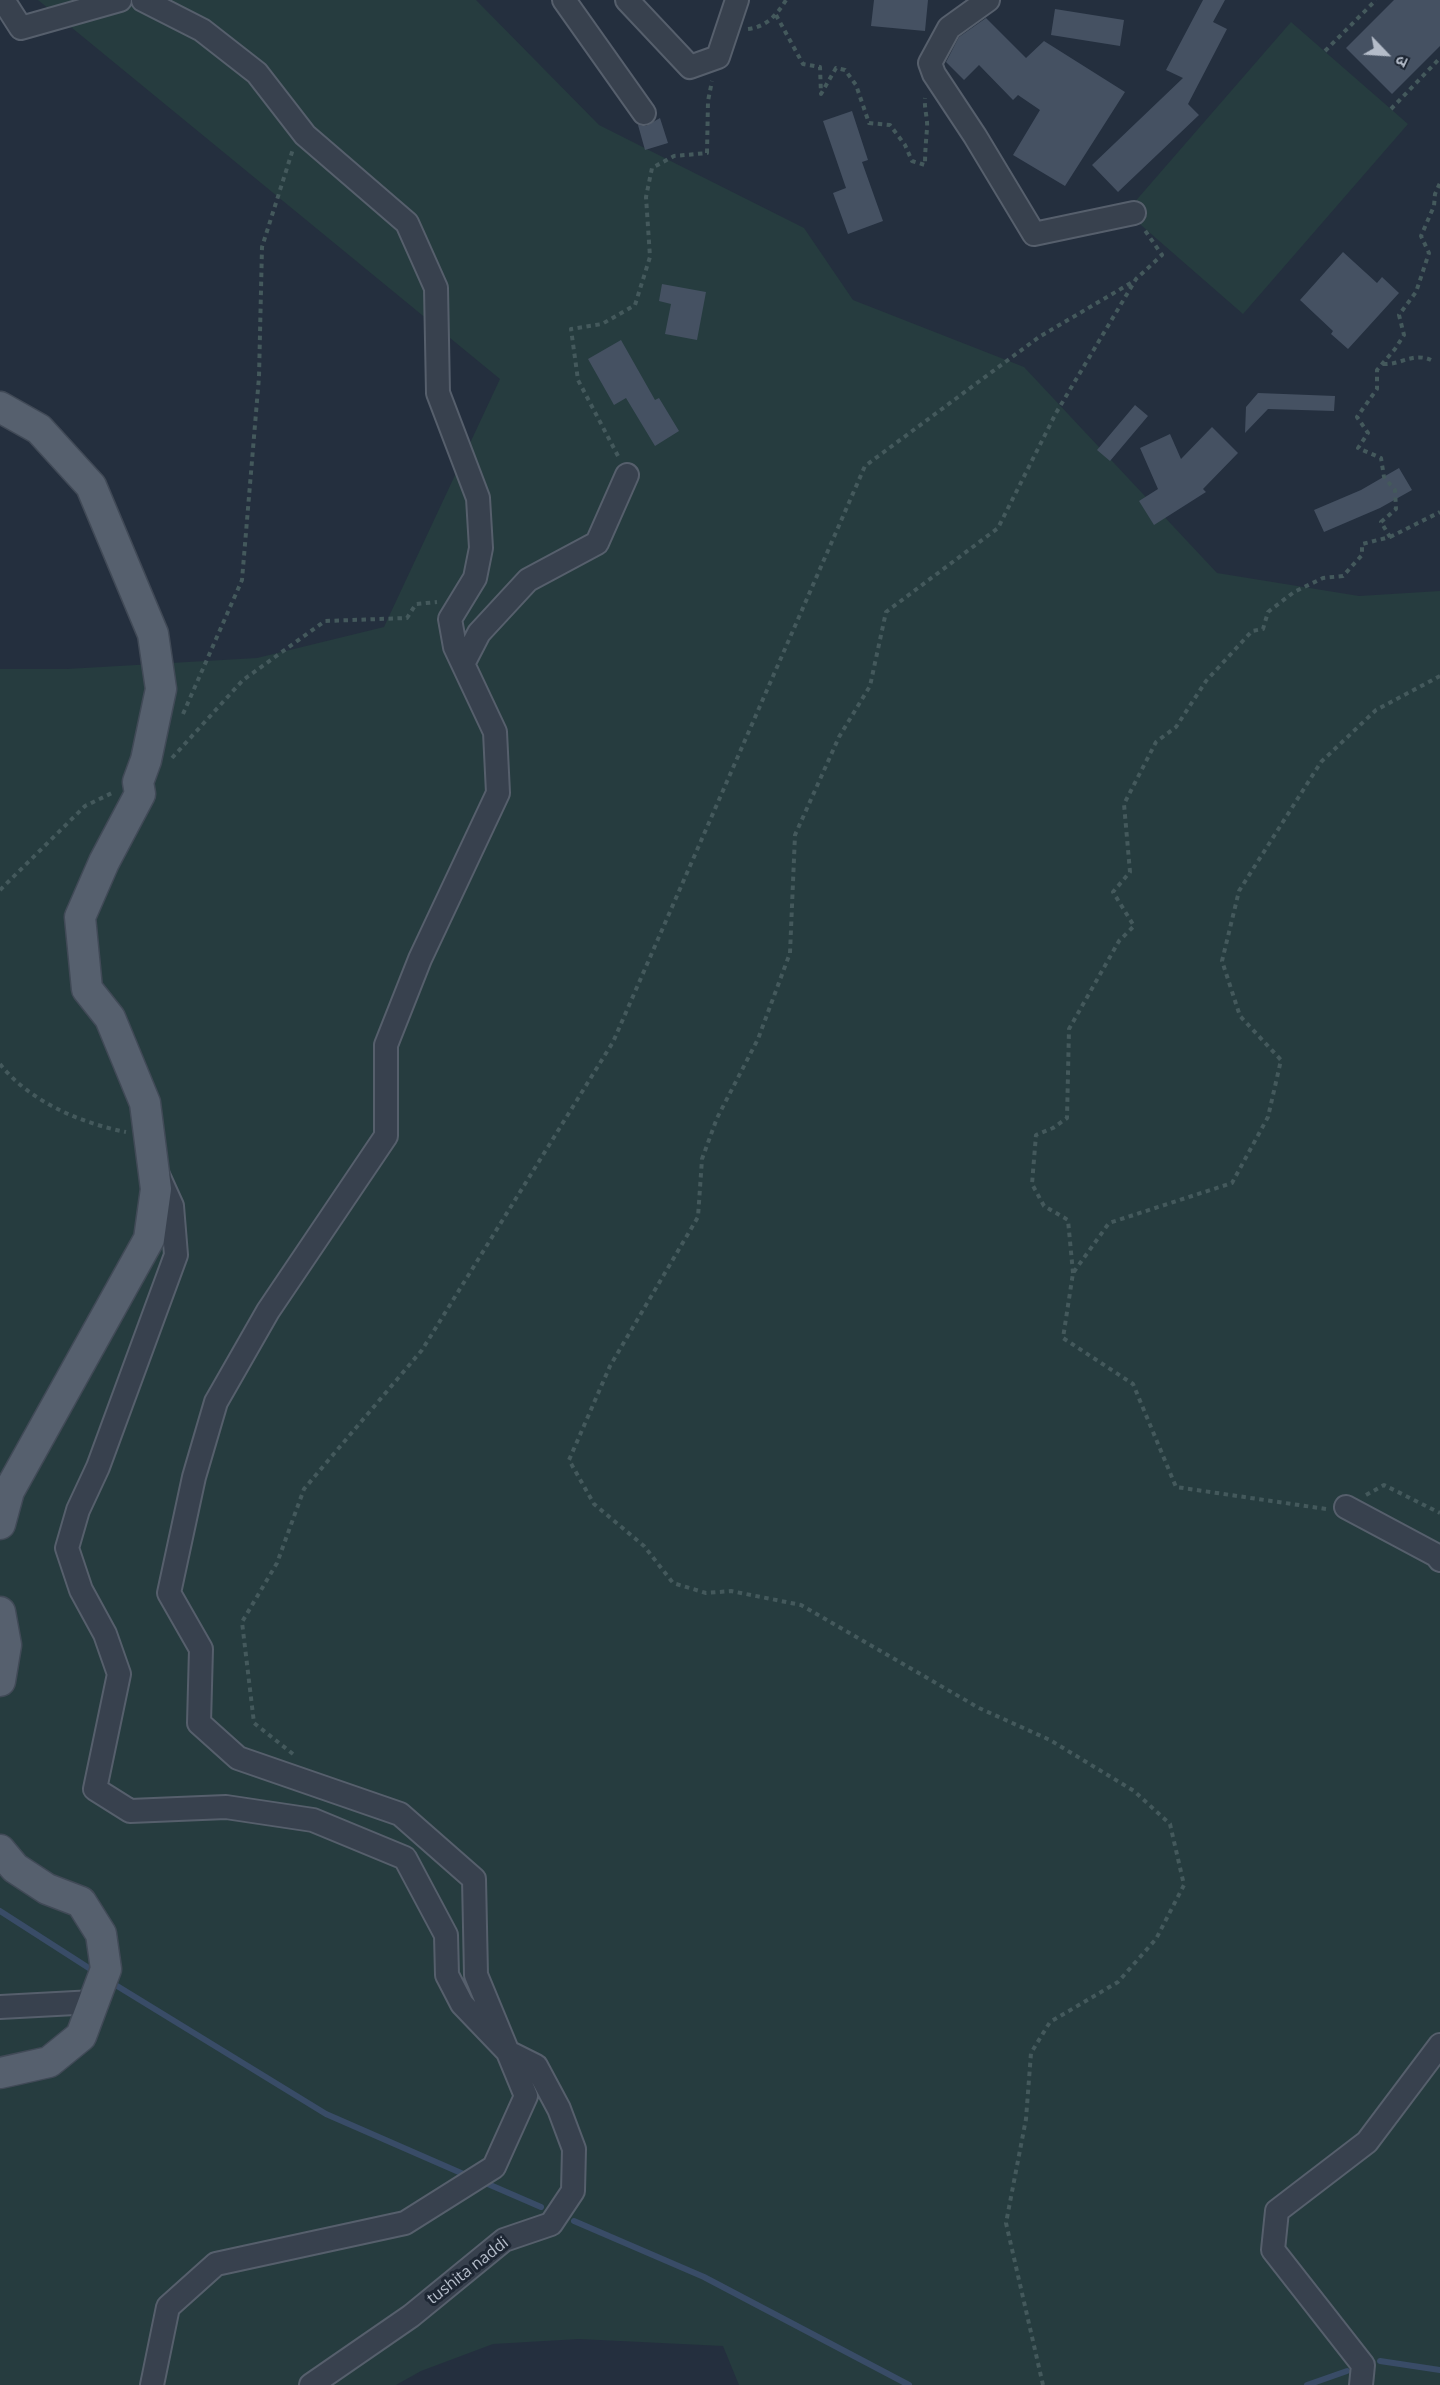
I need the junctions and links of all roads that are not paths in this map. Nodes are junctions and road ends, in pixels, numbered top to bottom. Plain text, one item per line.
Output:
1 (3, 0) edge
2 (120, 0) edge
3 (143, 0) edge
4 (564, 0) edge
5 (627, 0) edge
6 (737, 0) edge
7 (988, 0) edge
8 (644, 113) dead end
9 (1134, 213) road end
10 (0, 407) edge
11 (627, 475) road end
12 (463, 664) junction
13 (149, 1147) junction
14 (1346, 1507) road end
15 (0, 1524) edge
16 (1440, 1560) edge
17 (0, 1612) edge
18 (0, 1681) edge
19 (0, 1850) edge
20 (99, 1987) junction
21 (0, 2007) edge
22 (1440, 2045) edge
23 (508, 2052) junction
24 (0, 2073) edge
25 (152, 2385) edge
26 (311, 2385) edge
27 (1361, 2385) edge

1 - 2 street
3 - 12 street
4 - 8 street
5 - 6 street
7 - 9 street
10 - 13 main road
11 - 12 street
12 - 23 street
13 - 15 main road
13 - 23 street
14 - 16 street
17 - 18 main road
19 - 20 main road
20 - 21 street
20 - 24 main road
22 - 27 street
23 - 25 street
23 - 26 street, tushita naddi

